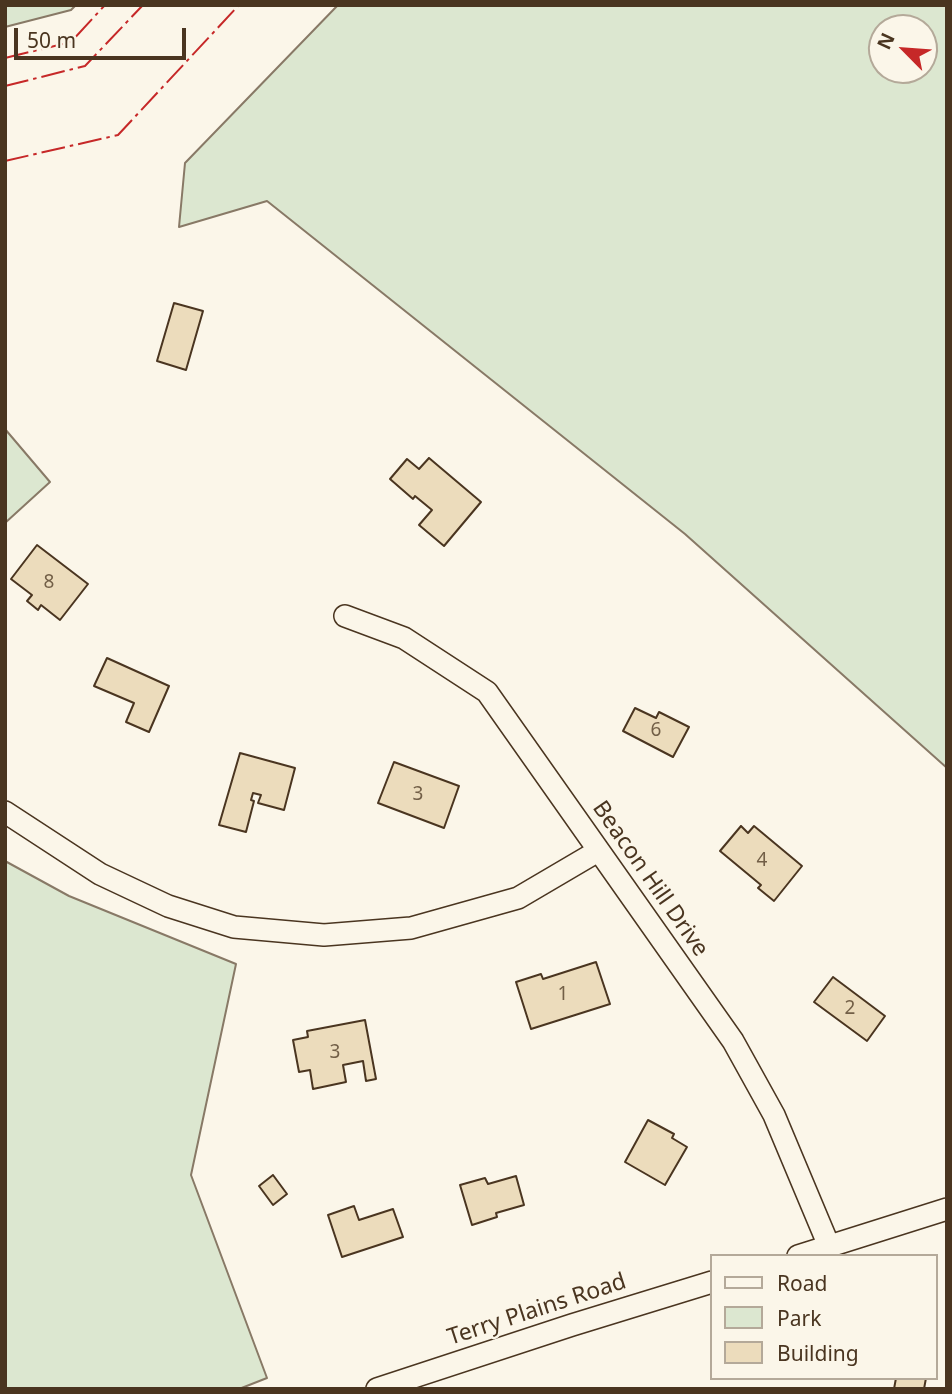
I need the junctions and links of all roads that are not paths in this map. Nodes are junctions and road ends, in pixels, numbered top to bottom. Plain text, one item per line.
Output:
1 (345, 616) dead end
2 (5, 812) edge
3 (598, 851) junction
4 (947, 1209) edge
5 (829, 1246) junction
6 (804, 1254) edge
7 (710, 1283) edge
8 (377, 1389) edge

1 - 3 street, Beacon Hill Drive
2 - 3 street
3 - 5 street, Beacon Hill Drive
4 - 5 street
5 - 6 street
7 - 8 street, Terry Plains Road

